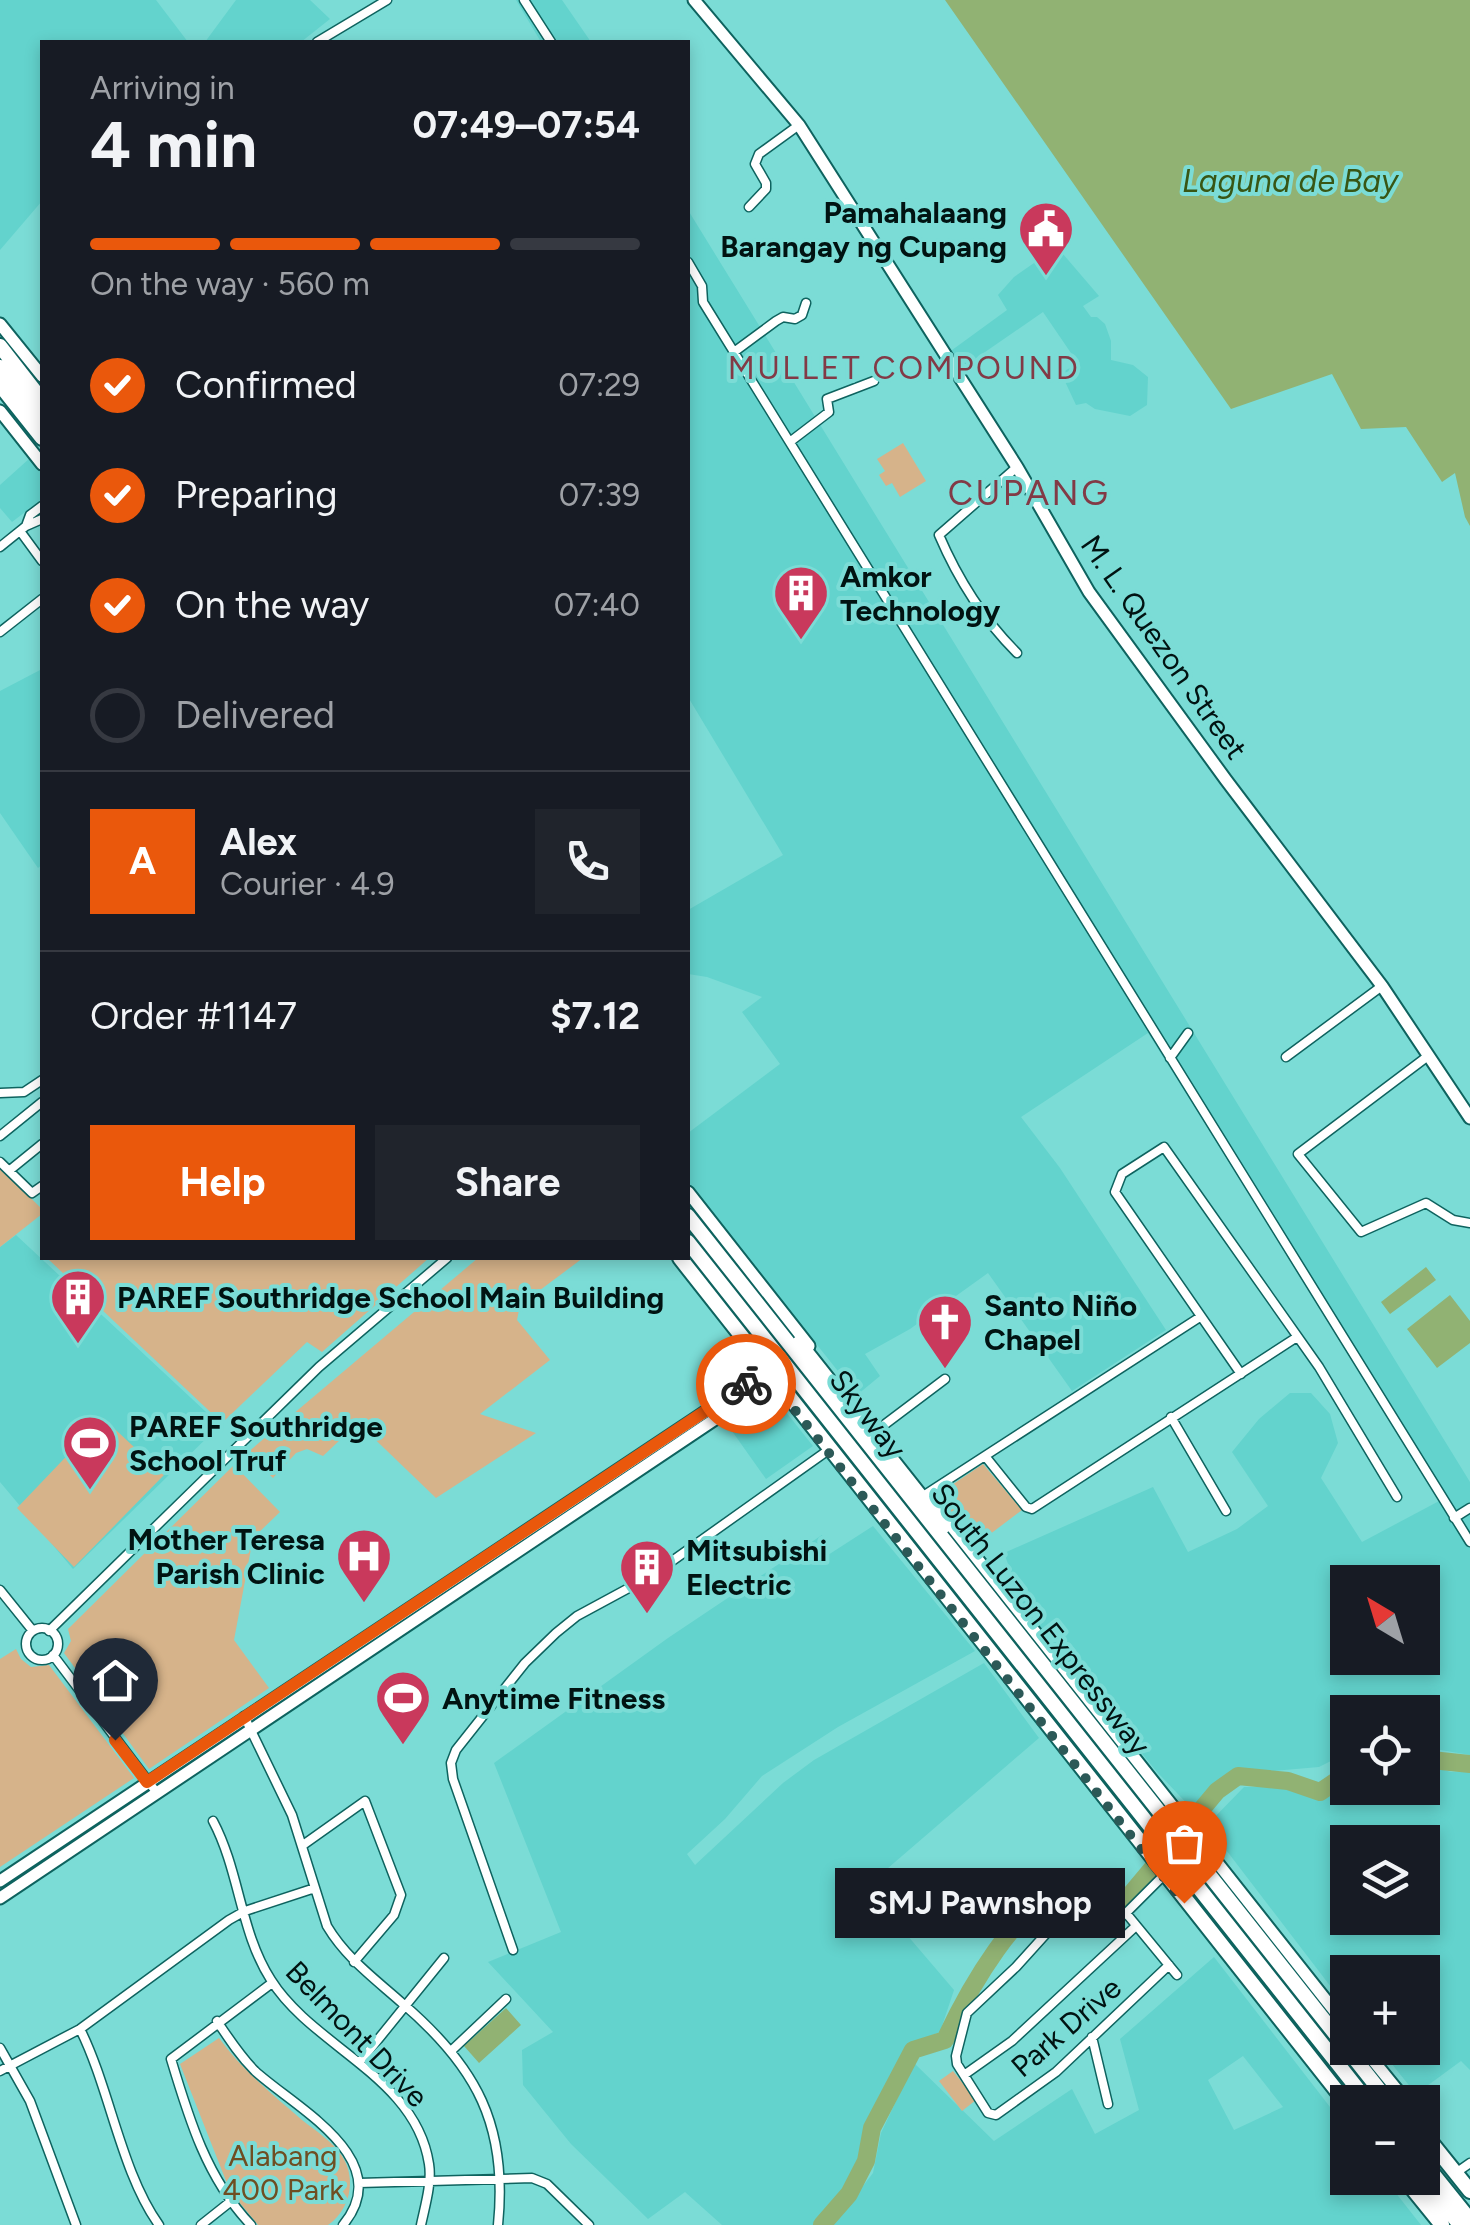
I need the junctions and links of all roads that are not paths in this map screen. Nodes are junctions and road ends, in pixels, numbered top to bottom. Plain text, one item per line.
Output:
1 (386, 0) edge
2 (524, 0) edge
3 (694, 0) edge
4 (320, 40) edge
5 (550, 40) edge
6 (799, 126) junction
7 (749, 207) dead end
8 (690, 265) edge
9 (806, 303) dead end
10 (0, 324) edge
11 (0, 334) edge
12 (0, 346) edge
13 (734, 352) junction
14 (0, 367) edge
15 (40, 374) edge
16 (874, 380) dead end
17 (0, 381) edge
18 (40, 384) edge
19 (40, 397) edge
20 (0, 411) edge
21 (40, 417) edge
22 (40, 428) edge
23 (40, 435) edge
24 (791, 441) junction
25 (40, 461) edge
26 (1017, 467) junction
27 (40, 508) edge
28 (40, 519) edge
29 (23, 529) junction
30 (0, 547) edge
31 (40, 558) edge
32 (40, 601) edge
33 (0, 632) edge
34 (1017, 652) dead end
35 (1382, 986) junction
36 (1188, 1033) dead end
37 (1286, 1056) dead end
38 (1428, 1056) junction
39 (1170, 1058) junction
40 (40, 1081) edge
41 (0, 1092) edge
42 (40, 1104) edge
43 (1470, 1118) edge
44 (0, 1136) edge
45 (40, 1146) edge
46 (0, 1162) edge
47 (10, 1170) junction
48 (40, 1187) edge
49 (690, 1195) edge
50 (690, 1205) edge
51 (690, 1218) edge
52 (1470, 1222) edge
53 (690, 1233) edge
54 (690, 1245) edge
55 (690, 1255) edge
56 (446, 1260) edge
57 (679, 1260) edge
58 (679, 1260) edge
59 (1200, 1317) junction
60 (1297, 1337) junction
61 (1242, 1374) junction
62 (768, 1376) junction
63 (945, 1379) dead end
64 (1171, 1416) junction
65 (876, 1431) junction
66 (826, 1451) junction
67 (985, 1456) junction
68 (603, 1487) junction
69 (926, 1494) junction
70 (1397, 1497) dead end
71 (1470, 1508) edge
72 (1226, 1511) dead end
73 (1454, 1518) junction
74 (1470, 1542) edge
75 (0, 1590) edge
76 (4, 1601) edge
77 (33, 1631) junction
78 (50, 1631) junction
79 (54, 1655) junction
80 (244, 1716) junction
81 (252, 1730) junction
82 (183, 1757) junction
83 (192, 1770) junction
84 (147, 1782) junction
85 (156, 1793) junction
86 (213, 1821) dead end
87 (1182, 1831) junction
88 (303, 1844) junction
89 (1159, 1854) junction
90 (1160, 1873) junction
91 (0, 1882) edge
92 (316, 1888) junction
93 (0, 1898) edge
94 (246, 1911) junction
95 (1126, 1913) junction
96 (1108, 1926) junction
97 (1136, 1926) junction
98 (1124, 1935) junction
99 (514, 1950) dead end
100 (444, 1958) dead end
101 (354, 1962) junction
102 (1170, 1966) junction
103 (1177, 1975) dead end
104 (272, 1983) junction
105 (506, 1999) dead end
106 (405, 2006) junction
107 (1330, 2007) edge
108 (1330, 2013) edge
109 (217, 2021) junction
110 (80, 2029) junction
111 (1092, 2037) junction
112 (0, 2048) edge
113 (451, 2051) junction
114 (359, 2063) junction
115 (11, 2065) junction
116 (1374, 2065) edge
117 (0, 2071) edge
118 (964, 2076) junction
119 (1330, 2085) edge
120 (1331, 2085) edge
121 (1352, 2085) edge
122 (1353, 2085) edge
123 (1364, 2085) edge
124 (1375, 2085) edge
125 (1389, 2085) edge
126 (1108, 2104) dead end
127 (1440, 2140) edge
128 (1440, 2154) edge
129 (1465, 2166) edge
130 (1440, 2168) edge
131 (429, 2180) junction
132 (501, 2180) junction
133 (1470, 2182) edge
134 (360, 2183) junction
135 (1440, 2186) edge
136 (1470, 2191) edge
137 (1416, 2195) edge
138 (1440, 2195) edge
139 (230, 2202) junction
140 (1470, 2205) edge
141 (574, 2209) junction
142 (1465, 2223) edge
143 (76, 2225) edge
144 (159, 2225) edge
145 (200, 2225) edge
146 (251, 2225) edge
147 (343, 2225) edge
148 (421, 2225) edge
149 (498, 2225) edge
150 (571, 2225) edge
151 (589, 2225) edge
152 (1440, 2225) edge

1 - 4 street
2 - 5 street
3 - 6 main road, M. L. Quezon Street
6 - 7 street
6 - 26 main road, M. L. Quezon Street
8 - 13 street
9 - 13 street
10 - 15 main road
11 - 18 highway
12 - 19 highway
13 - 24 street
14 - 21 highway
16 - 24 street
17 - 22 highway
17 - 23 highway
20 - 25 main road
24 - 39 street
26 - 34 street
26 - 35 main road, M. L. Quezon Street
27 - 29 street
28 - 29 street
29 - 30 street
29 - 31 street
32 - 33 street
35 - 37 street
35 - 38 main road, M. L. Quezon Street
36 - 39 street
38 - 43 main road, M. L. Quezon Street
38 - 52 street
39 - 73 street
40 - 41 street
42 - 44 street
45 - 47 street
46 - 47 street
47 - 48 street
49 - 65 main road
50 - 108 highway
51 - 87 highway, South Luzon Expressway
53 - 123 highway, Skyway
54 - 122 highway, Skyway
55 - 89 highway, South Luzon Expressway
56 - 78 street
57 - 62 main road
58 - 120 highway
59 - 60 street
59 - 61 street
59 - 67 street
60 - 61 street
60 - 70 street
61 - 64 street
62 - 66 main road
62 - 68 main road
63 - 65 street
64 - 67 street
64 - 72 street
65 - 69 main road
66 - 89 main road
66 - 99 street
67 - 69 street
68 - 80 main road
68 - 81 main road
69 - 87 main road
71 - 73 street
73 - 74 street
75 - 76 street
76 - 77 street
77 - 78 street
77 - 79 street
78 - 79 street
79 - 84 street
80 - 81 street
80 - 82 main road
81 - 83 main road
81 - 88 street
82 - 83 main road
82 - 84 main road
83 - 85 main road
84 - 85 street
84 - 91 main road
85 - 93 main road
86 - 94 street, Belmont Drive
87 - 107 main road
87 - 124 highway, South Luzon Expressway
88 - 92 street
88 - 101 street
89 - 90 main road
89 - 121 highway, South Luzon Expressway
90 - 95 street
90 - 119 main road
92 - 94 street
92 - 101 street
94 - 104 street, Belmont Drive
94 - 110 street
95 - 96 street
95 - 97 street
96 - 98 street
96 - 118 street
97 - 98 street
97 - 102 street
98 - 118 street
100 - 106 street
101 - 106 street
102 - 103 street
102 - 111 street, Park Drive
104 - 109 street
104 - 114 street, Belmont Drive
105 - 113 street
106 - 113 street
106 - 114 street
109 - 134 street
109 - 139 street
110 - 115 street
110 - 144 street
111 - 118 street, Park Drive
111 - 126 street
112 - 115 street
113 - 132 street
114 - 131 street, Belmont Drive
115 - 117 street
115 - 143 street
116 - 125 highway
127 - 129 main road
128 - 136 highway
129 - 133 main road
130 - 140 highway
131 - 132 street
131 - 134 street
131 - 148 street, Belmont Drive
132 - 141 street
132 - 149 street
134 - 147 street
135 - 142 highway
137 - 152 highway
138 - 142 highway
139 - 145 street
139 - 146 street
141 - 150 street
141 - 151 street

